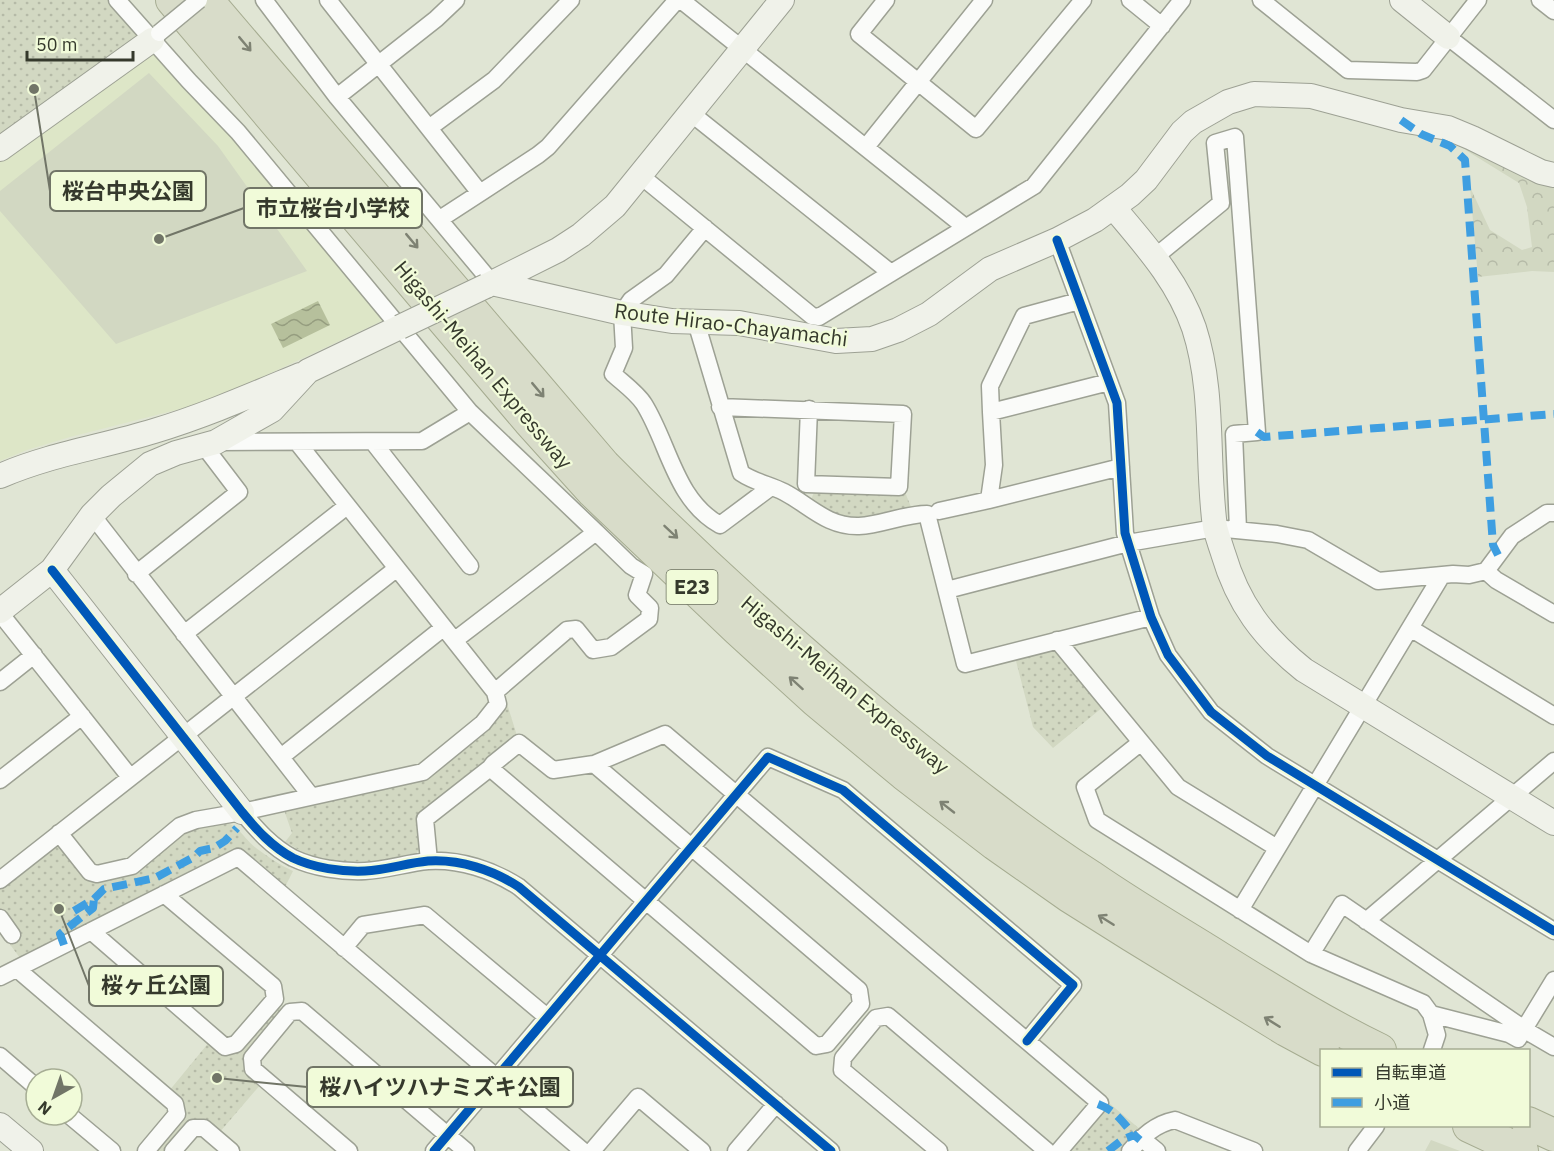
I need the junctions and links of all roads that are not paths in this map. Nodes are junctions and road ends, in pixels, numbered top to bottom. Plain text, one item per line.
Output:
1 (117, 0) edge
2 (172, 0) edge
3 (199, 0) edge
4 (207, 0) edge
5 (264, 0) edge
6 (456, 0) edge
7 (571, 0) edge
8 (679, 0) edge
9 (782, 0) edge
10 (886, 0) edge
11 (984, 0) edge
12 (1083, 0) edge
13 (1130, 0) edge
14 (1182, 0) edge
15 (1261, 0) edge
16 (1402, 0) edge
17 (1478, 0) edge
18 (1540, 0) edge
19 (331, 1) edge
20 (1554, 11) edge
21 (1162, 26) junction
22 (155, 36) junction
23 (1448, 37) junction
24 (743, 49) junction
25 (378, 64) junction
26 (918, 82) junction
27 (337, 97) junction
28 (692, 114) junction
29 (1554, 120) edge
30 (429, 128) junction
31 (866, 147) junction
32 (0, 149) edge
33 (1554, 175) edge
34 (641, 176) junction
35 (480, 194) junction
36 (1114, 207) junction
37 (440, 219) junction
38 (965, 227) junction
39 (705, 228) junction
40 (1057, 240) junction
41 (1155, 257) junction
42 (891, 273) junction
43 (489, 284) junction
44 (1080, 301) junction
45 (622, 313) junction
46 (696, 322) junction
47 (400, 327) junction
48 (308, 371) junction
49 (1109, 382) junction
50 (720, 407) junction
51 (809, 409) junction
52 (470, 412) junction
53 (991, 412) junction
54 (297, 442) junction
55 (373, 442) junction
56 (210, 444) junction
57 (1121, 467) junction
58 (0, 476) edge
59 (771, 487) junction
60 (989, 500) junction
61 (347, 506) junction
62 (939, 511) dead end
63 (1554, 513) edge
64 (92, 515) junction
65 (1227, 529) junction
66 (596, 532) junction
67 (1128, 543) junction
68 (470, 566) dead end
69 (396, 569) junction
70 (52, 570) junction
71 (1486, 572) junction
72 (136, 574) junction
73 (1442, 574) junction
74 (947, 590) junction
75 (0, 612) edge
76 (1554, 614) edge
77 (1151, 617) junction
78 (1410, 628) junction
79 (184, 634) junction
80 (449, 634) junction
81 (1057, 640) junction
82 (34, 655) junction
83 (0, 682) edge
84 (495, 692) junction
85 (233, 697) junction
86 (1363, 707) junction
87 (82, 716) junction
88 (1554, 716) edge
89 (182, 737) junction
90 (1140, 742) junction
91 (281, 757) junction
92 (1554, 761) edge
93 (594, 764) junction
94 (490, 768) junction
95 (130, 777) junction
96 (0, 780) edge
97 (1315, 784) junction
98 (736, 794) junction
99 (311, 796) junction
100 (1512, 797) junction
101 (242, 812) junction
102 (1554, 823) edge
103 (59, 833) junction
104 (691, 848) junction
105 (1277, 848) junction
106 (1438, 860) junction
107 (429, 861) junction
108 (0, 880) edge
109 (164, 894) junction
110 (646, 902) junction
111 (1240, 910) junction
112 (0, 918) edge
113 (1366, 921) junction
114 (91, 931) junction
115 (1554, 931) edge
116 (12, 935) dead end
117 (344, 948) junction
118 (1311, 954) junction
119 (599, 955) junction
120 (16, 969) junction
121 (0, 977) edge
122 (1554, 980) edge
123 (861, 1004) junction
124 (1431, 1014) junction
125 (547, 1017) junction
126 (876, 1018) junction
127 (1524, 1028) junction
128 (1027, 1041) junction
129 (827, 1044) junction
130 (1372, 1047) edge
131 (1554, 1047) edge
132 (1321, 1049) edge
133 (1432, 1049) edge
134 (0, 1056) edge
135 (843, 1058) junction
136 (24, 1076) edge
137 (497, 1077) junction
138 (776, 1104) junction
139 (1530, 1124) edge
140 (0, 1125) edge
141 (83, 1127) edge
142 (1374, 1127) edge
143 (1479, 1131) edge
144 (447, 1135) junction
145 (1554, 1135) edge
146 (1136, 1144) edge
147 (31, 1151) edge
148 (112, 1151) edge
149 (146, 1151) edge
150 (174, 1151) edge
151 (231, 1151) edge
152 (349, 1151) edge
153 (434, 1151) edge
154 (466, 1151) edge
155 (583, 1151) edge
156 (592, 1151) edge
157 (702, 1151) edge
158 (736, 1151) edge
159 (831, 1151) edge
160 (939, 1151) edge
161 (1047, 1151) edge
162 (1059, 1151) edge
163 (1157, 1151) edge
164 (1254, 1151) edge
165 (1356, 1151) edge
166 (1522, 1151) edge

1 - 22 street
132 -> 2 highway, Higashi-Meihan Expressway / E23
3 - 22 street, bridge
4 -> 130 highway, Higashi-Meihan Expressway / E23
5 - 27 street
6 - 25 street
7 - 30 street
8 - 24 street
8 - 35 street
9 - 24 street
10 - 26 street
11 - 26 street
12 - 26 street
13 - 21 street
14 - 21 street
15 - 23 street
16 - 23 street
17 - 23 street
18 - 20 street
19 - 25 street
21 - 38 street
22 - 32 street
22 - 47 street
23 - 29 street
24 - 28 street
24 - 31 street
25 - 27 street
25 - 30 street
26 - 31 street
27 - 37 street
28 - 34 street
28 - 42 street
30 - 35 street
31 - 38 street
33 - 36 street, Route Hirao-Chayamachi
34 - 39 street
34 - 43 street
35 - 37 street
36 - 40 street, Route Hirao-Chayamachi
36 - 41 street
37 - 43 street
38 - 42 street
39 - 42 street
39 - 45 street
40 - 44 street
40 - 46 street, Route Hirao-Chayamachi
41 - 65 street
41 - 65 street
43 - 45 street, Route Hirao-Chayamachi
43 - 47 street, bridge
44 - 49 street
44 - 53 street
45 - 46 street, Route Hirao-Chayamachi
45 - 59 street
46 - 50 street
47 - 48 street
47 - 52 street
48 - 56 street
48 - 58 street
49 - 53 street
49 - 57 street
50 - 51 street
50 - 59 street
51 - 51 street
52 - 55 street
52 - 66 street
53 - 60 street
54 - 55 street
54 - 56 street
54 - 61 street
55 - 68 street
56 - 64 street
56 - 72 street
57 - 60 street
57 - 67 street
59 - 74 street
60 - 62 street
61 - 69 street
61 - 79 street
63 - 71 street
64 - 70 street
64 - 72 street
65 - 67 street
65 - 73 street
65 - 86 street
66 - 80 street
66 - 84 street
67 - 74 street
67 - 77 street
69 - 80 street
69 - 85 street
70 - 75 street
70 - 89 street
71 - 73 street
71 - 76 street
72 - 79 street
73 - 78 street
74 - 81 street
75 - 82 street
77 - 81 street
77 - 97 street
78 - 86 street
78 - 88 street
79 - 85 street
80 - 84 street
80 - 91 street
81 - 90 street
82 - 83 street
82 - 87 street
84 - 99 street
85 - 89 street
85 - 91 street
86 - 97 street
86 - 100 street
87 - 95 street
87 - 96 street
89 - 95 street
89 - 101 street
90 - 105 street
90 - 111 street
91 - 99 street
92 - 100 street
93 - 94 street
93 - 98 street
93 - 104 street
94 - 107 street
94 - 110 street
95 - 103 street
97 - 105 street
97 - 106 street
98 - 104 street
98 - 128 street
98 - 128 street
99 - 101 street
100 - 102 street
100 - 106 street
101 - 103 street
101 - 107 street
103 - 108 street
104 - 110 street
104 - 123 street
105 - 111 street
106 - 113 street
106 - 115 street
107 - 119 street
109 - 114 street
109 - 114 street
109 - 117 street
110 - 119 street
110 - 129 street
111 - 118 street
112 - 116 street
113 - 118 street
113 - 127 street
114 - 120 street
117 - 125 street
117 - 137 street
118 - 124 street
119 - 125 street
119 - 138 street
120 - 121 street
120 - 149 street
122 - 127 street
123 - 126 street
123 - 129 street
124 - 127 street
124 - 133 street
125 - 137 street
126 - 135 street
126 - 161 street
127 - 131 street
128 - 162 street
129 - 135 street
134 - 136 street
135 - 160 street
137 - 144 street
137 - 155 street
138 - 158 street
138 - 159 street
139 - 145 highway
140 - 147 street
141 - 148 street
142 - 165 street
143 - 166 highway
144 - 152 street
144 - 153 street
144 - 154 street
146 - 163 street
146 - 164 street
150 - 151 street
156 - 157 street

